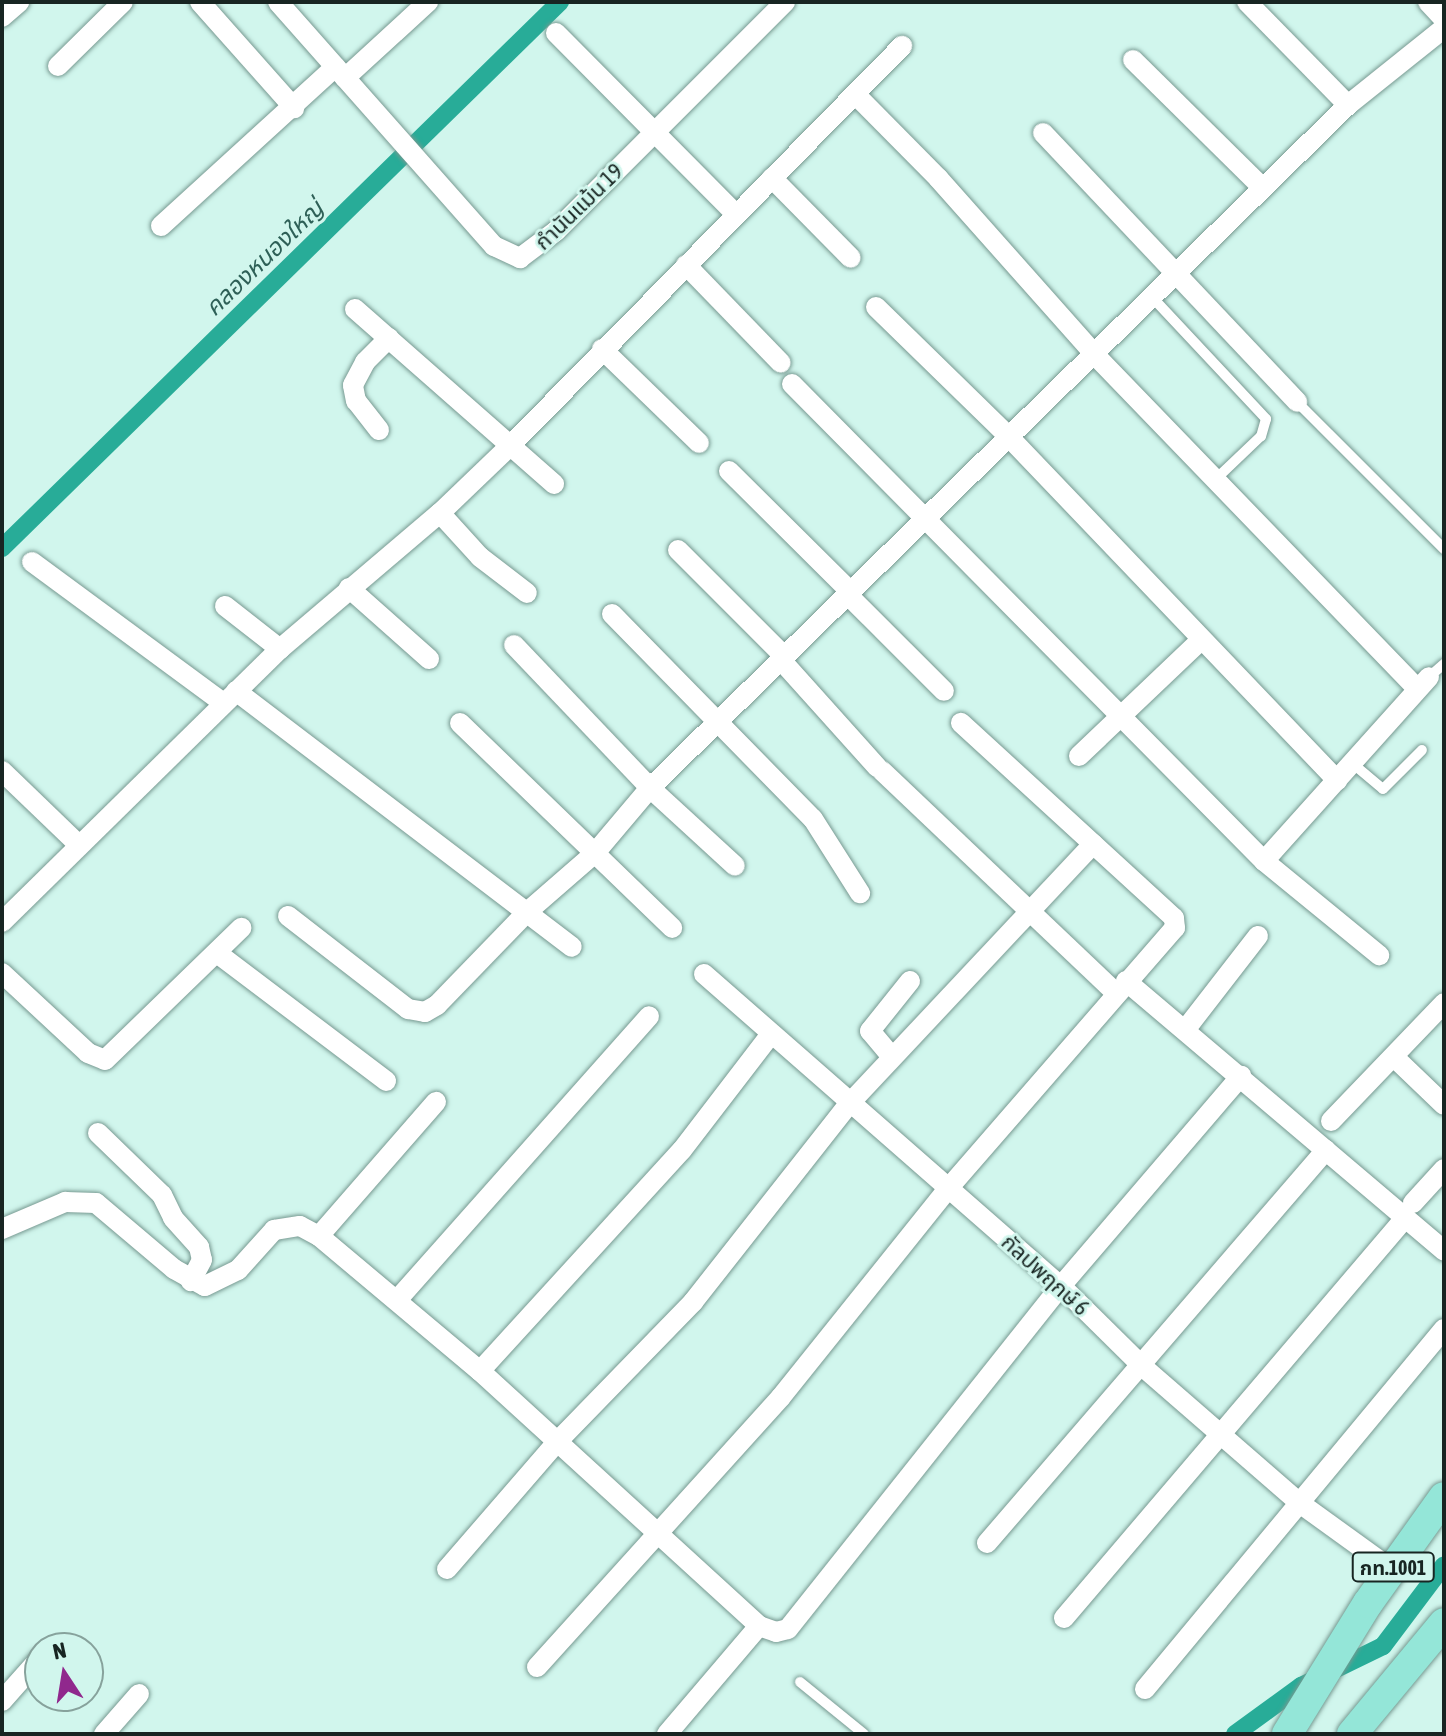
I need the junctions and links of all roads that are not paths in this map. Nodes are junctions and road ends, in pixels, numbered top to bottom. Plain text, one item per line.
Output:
1 (19, 2) edge
2 (123, 2) edge
3 (200, 2) edge
4 (278, 2) edge
5 (428, 2) edge
6 (785, 2) edge
7 (1247, 2) edge
8 (1428, 2) edge
9 (2, 17) edge
10 (1444, 19) edge
11 (1444, 28) edge
12 (556, 33) dead end
13 (902, 46) dead end
14 (1133, 60) dead end
15 (58, 66) dead end
16 (340, 73) junction
17 (855, 94) junction
18 (1348, 105) junction
19 (294, 108) junction
20 (657, 130) junction
21 (1043, 133) dead end
22 (772, 178) junction
23 (1263, 188) junction
24 (736, 214) junction
25 (161, 226) dead end
26 (851, 258) dead end
27 (686, 265) junction
28 (1177, 273) junction
29 (1152, 297) junction
30 (876, 307) dead end
31 (355, 309) dead end
32 (389, 338) junction
33 (602, 349) junction
34 (1094, 354) junction
35 (781, 363) dead end
36 (792, 384) dead end
37 (1297, 402) joint
38 (379, 430) dead end
39 (1009, 437) junction
40 (699, 443) dead end
41 (511, 445) junction
42 (729, 471) dead end
43 (1215, 480) junction
44 (554, 484) dead end
45 (440, 513) junction
46 (924, 519) junction
47 (1444, 549) edge
48 (678, 550) dead end
49 (32, 562) dead end
50 (349, 588) junction
51 (848, 592) junction
52 (527, 593) dead end
53 (225, 606) dead end
54 (612, 614) dead end
55 (1201, 640) junction
56 (514, 645) dead end
57 (280, 649) junction
58 (782, 658) junction
59 (429, 659) dead end
60 (1430, 677) edge
61 (944, 691) dead end
62 (229, 697) junction
63 (1119, 715) junction
64 (718, 722) junction
65 (460, 723) dead end
66 (961, 723) dead end
67 (1422, 750) dead end
68 (1079, 756) dead end
69 (1352, 763) junction
70 (2, 771) edge
71 (1337, 780) junction
72 (650, 788) junction
73 (1093, 844) junction
74 (79, 845) junction
75 (595, 853) junction
76 (1264, 861) junction
77 (735, 866) dead end
78 (860, 893) dead end
79 (526, 913) junction
80 (1032, 913) junction
81 (288, 916) dead end
82 (2, 922) edge
83 (241, 928) dead end
84 (672, 928) dead end
85 (1258, 936) dead end
86 (572, 947) dead end
87 (217, 953) junction
88 (1379, 955) dead end
89 (2, 973) edge
90 (704, 974) dead end
91 (910, 981) dead end
92 (1121, 987) junction
93 (1444, 1003) edge
94 (649, 1016) dead end
95 (1185, 1030) junction
96 (771, 1034) junction
97 (892, 1057) junction
98 (1394, 1057) junction
99 (1241, 1076) junction
100 (386, 1081) dead end
101 (436, 1102) dead end
102 (1443, 1103) edge
103 (848, 1105) junction
104 (1331, 1121) dead end
105 (98, 1133) dead end
106 (1326, 1150) junction
107 (1444, 1169) edge
108 (946, 1191) junction
109 (1409, 1210) junction
110 (2, 1228) edge
111 (319, 1236) junction
112 (1444, 1251) edge
113 (191, 1281) junction
114 (1061, 1286) junction
115 (398, 1299) junction
116 (1444, 1329) edge
117 (1142, 1366) junction
118 (480, 1371) junction
119 (1219, 1432) junction
120 (556, 1443) junction
121 (1444, 1497) edge
122 (1301, 1504) junction
123 (659, 1533) junction
124 (987, 1543) dead end
125 (447, 1569) dead end
126 (1391, 1569) junction
127 (1064, 1618) dead end
128 (1444, 1623) edge
129 (759, 1626) junction
130 (537, 1667) dead end
131 (24, 1676) edge
132 (800, 1682) dead end
133 (1145, 1689) dead end
134 (139, 1694) dead end
135 (2, 1701) edge
136 (104, 1734) edge
137 (667, 1734) edge
138 (864, 1734) edge
139 (1287, 1734) edge
140 (1352, 1734) edge

1 - 9 street
2 - 15 street
3 - 19 street
4 - 16 street, กำนันแม้น 19
5 - 16 street
6 - 20 street, กำนันแม้น 19
7 - 18 street
8 - 10 street
11 - 18 street
12 - 20 street
13 - 17 street
14 - 23 street
16 - 19 street
16 - 20 street, กำนันแม้น 19
17 - 22 street
17 - 34 street
18 - 23 street
19 - 25 street
20 - 24 street
21 - 28 street
22 - 24 street
22 - 26 street
23 - 28 street
24 - 27 street
27 - 33 street
27 - 35 street
28 - 29 street
28 - 37 street
29 - 34 street
29 - 43 lane
30 - 39 street
31 - 32 street
32 - 38 street
32 - 41 street
33 - 40 street
33 - 41 street
34 - 39 street
34 - 43 street
36 - 46 street
37 - 47 lane
39 - 46 street
39 - 55 street
41 - 44 street
41 - 45 street
42 - 51 street
43 - 60 street
45 - 50 street
45 - 52 street
46 - 51 street
46 - 63 street
48 - 58 street
49 - 62 street
50 - 57 street
50 - 59 street
51 - 58 street
51 - 61 street
53 - 57 street
54 - 64 street
55 - 63 street
55 - 71 street
56 - 72 street
57 - 62 street
58 - 64 street
58 - 80 street
60 - 69 street
62 - 74 street
62 - 79 street
63 - 68 street
63 - 76 street
64 - 72 street
64 - 78 street
65 - 75 street
66 - 73 street
67 - 69 lane
69 - 71 street
70 - 74 street
71 - 76 street
72 - 75 street
72 - 77 street
73 - 80 street
73 - 92 street
74 - 82 street
75 - 79 street
75 - 84 street
76 - 88 street
79 - 81 street
79 - 86 street
80 - 92 street
80 - 97 street
83 - 87 street
85 - 95 street
87 - 89 street
87 - 100 street
90 - 96 street, กัลปพฤกษ์ 6
91 - 97 street
92 - 95 street
92 - 108 street
93 - 98 street
94 - 115 street
95 - 99 street
96 - 103 street, กัลปพฤกษ์ 6
96 - 118 street
97 - 103 street
98 - 102 street
98 - 104 street
99 - 106 street
99 - 114 street
101 - 111 street
103 - 108 street, กัลปพฤกษ์ 6
103 - 120 street
105 - 113 street
106 - 109 street
106 - 117 street
107 - 109 street
108 - 114 street, กัลปพฤกษ์ 6
108 - 123 street
109 - 112 street
109 - 119 street
110 - 113 street
111 - 113 street
111 - 115 street
114 - 117 street, กัลปพฤกษ์ 6
114 - 129 street
115 - 118 street
116 - 122 street
117 - 119 street, กัลปพฤกษ์ 6
117 - 124 street
118 - 120 street
119 - 122 street, กัลปพฤกษ์ 6
119 - 127 street
120 - 123 street
120 - 125 street
121 - 126 main road, กท.1001
122 - 126 street, กัลปพฤกษ์ 6
122 - 133 street
123 - 129 street
123 - 130 street
126 - 139 main road, กท.1001
128 - 140 main road
129 - 137 street
131 - 135 street
132 - 138 lane
134 - 136 street

